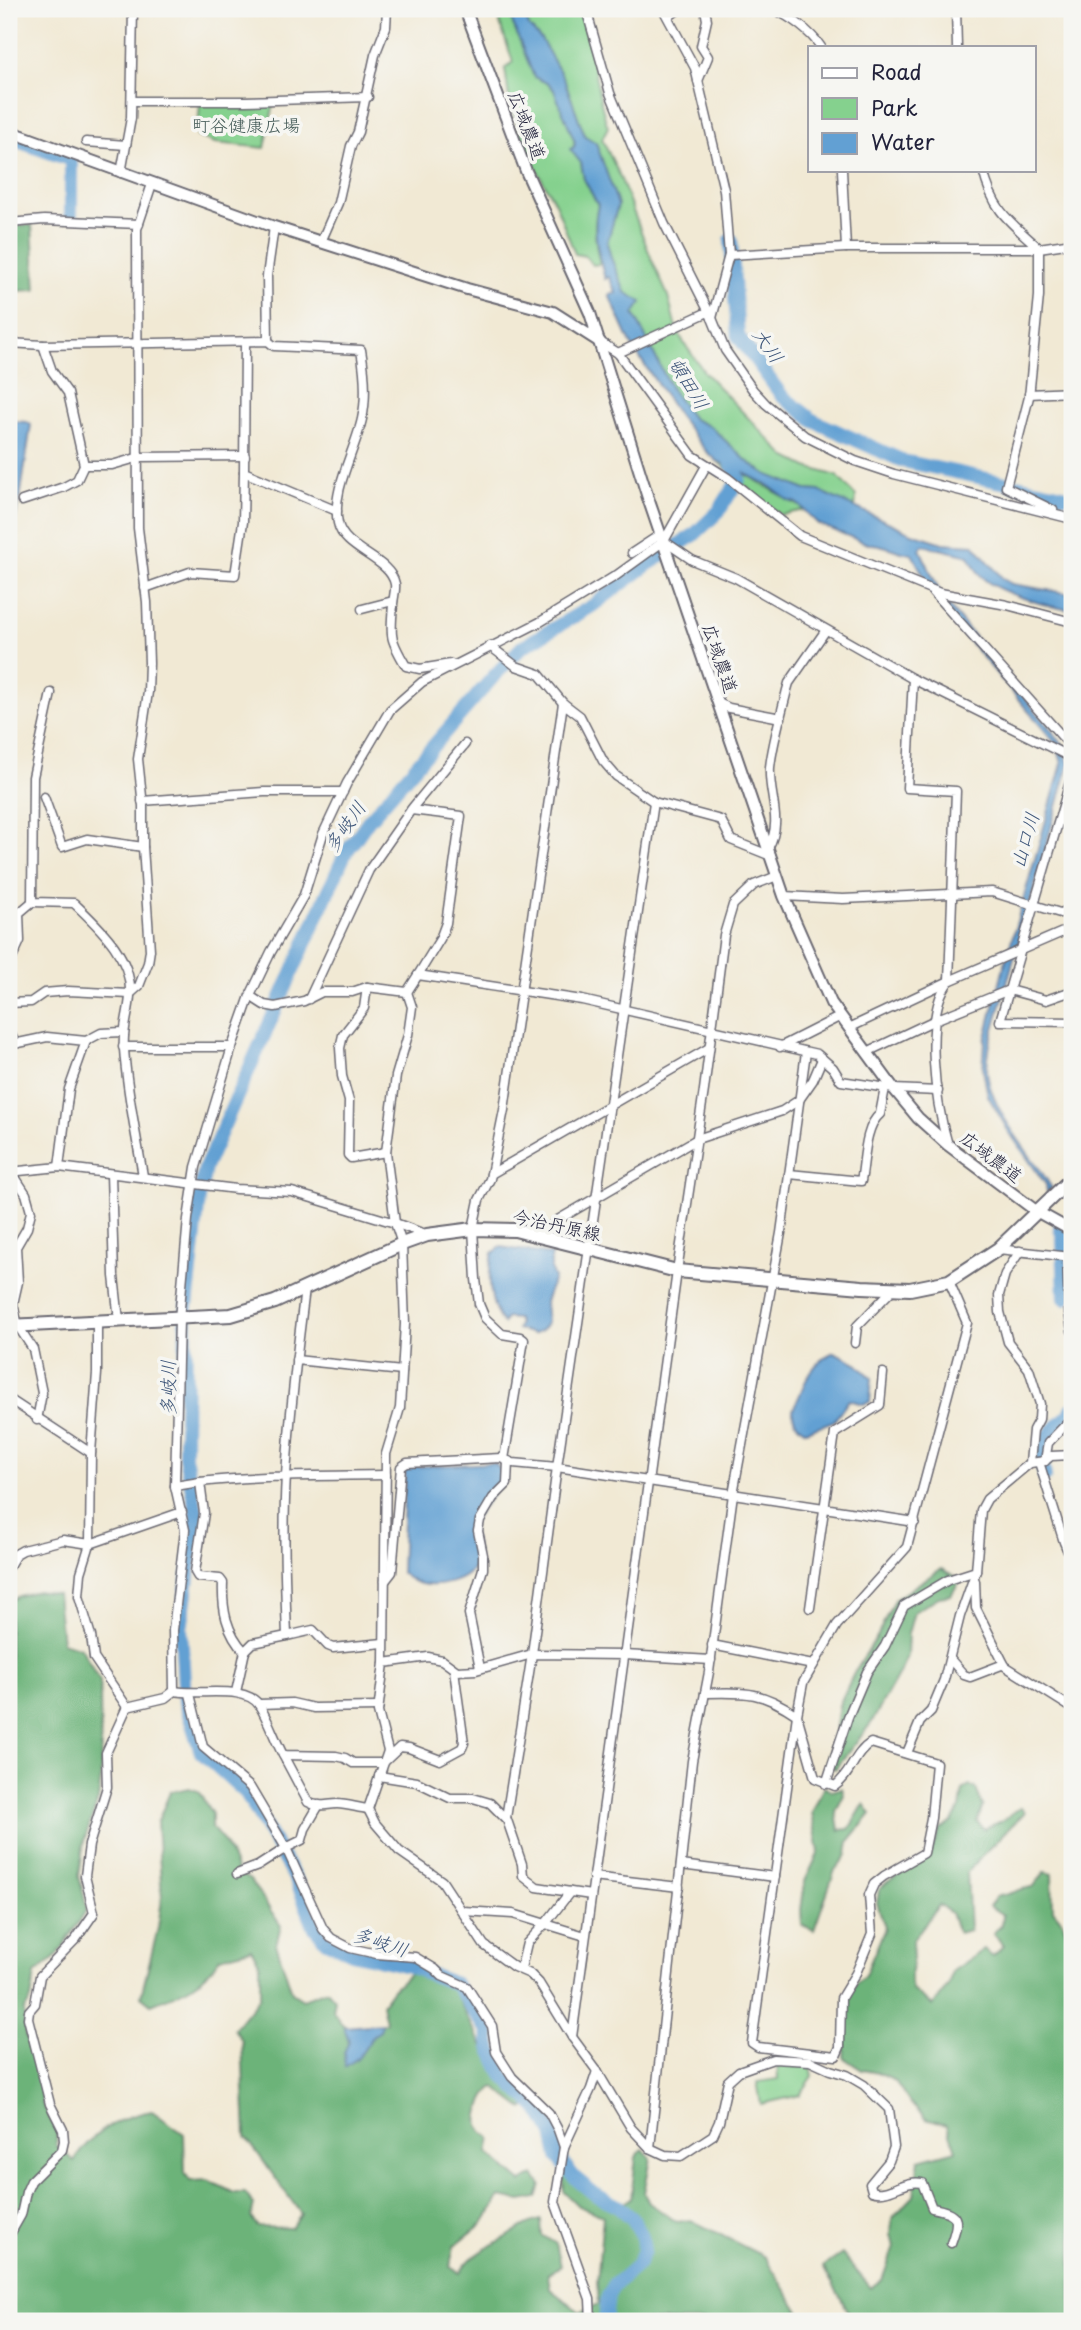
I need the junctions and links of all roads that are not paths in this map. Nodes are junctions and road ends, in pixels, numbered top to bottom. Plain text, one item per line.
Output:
1 (132, 9) edge
2 (387, 9) edge
3 (465, 9) edge
4 (586, 9) edge
5 (679, 9) edge
6 (705, 9) edge
7 (773, 9) edge
8 (957, 9) edge
9 (1072, 9) edge
10 (666, 13) edge
11 (1072, 18) edge
12 (820, 46) edge
13 (957, 46) edge
14 (698, 81) junction
15 (368, 97) junction
16 (132, 101) junction
17 (9, 131) edge
18 (86, 142) dead end
19 (126, 145) junction
20 (842, 172) edge
21 (984, 172) edge
22 (121, 173) junction
23 (152, 184) junction
24 (9, 223) edge
25 (139, 224) junction
26 (274, 227) junction
27 (321, 242) junction
28 (1072, 243) edge
29 (846, 248) junction
30 (1039, 248) junction
31 (729, 255) junction
32 (710, 315) junction
33 (268, 341) junction
34 (139, 342) junction
35 (600, 342) junction
36 (9, 343) edge
37 (245, 343) junction
38 (43, 345) junction
39 (618, 353) junction
40 (1072, 392) edge
41 (1029, 394) junction
42 (244, 456) junction
43 (140, 457) junction
44 (84, 465) junction
45 (706, 466) junction
46 (244, 472) junction
47 (22, 501) dead end
48 (337, 511) junction
49 (1072, 519) edge
50 (662, 538) junction
51 (632, 553) dead end
52 (145, 588) junction
53 (936, 592) junction
54 (393, 601) junction
55 (362, 609) dead end
56 (1072, 622) edge
57 (826, 630) junction
58 (491, 646) junction
59 (457, 663) junction
60 (913, 679) junction
61 (51, 693) dead end
62 (563, 703) junction
63 (719, 703) junction
64 (781, 718) junction
65 (465, 744) dead end
66 (1072, 752) edge
67 (1072, 758) edge
68 (1072, 775) edge
69 (343, 792) junction
70 (44, 797) dead end
71 (142, 801) junction
72 (654, 802) junction
73 (411, 810) junction
74 (143, 847) junction
75 (769, 852) junction
76 (777, 876) junction
77 (953, 892) junction
78 (784, 896) junction
79 (32, 902) junction
80 (1035, 906) junction
81 (1072, 909) edge
82 (1072, 928) edge
83 (1022, 949) junction
84 (9, 965) edge
85 (418, 975) junction
86 (948, 981) junction
87 (367, 987) junction
88 (1009, 990) junction
89 (1072, 991) edge
90 (407, 992) junction
91 (522, 992) junction
92 (130, 994) junction
93 (250, 996) junction
94 (309, 999) junction
95 (9, 1003) edge
96 (624, 1011) junction
97 (841, 1016) junction
98 (935, 1020) junction
99 (1072, 1022) edge
100 (849, 1028) junction
101 (9, 1030) edge
102 (711, 1031) junction
103 (123, 1032) junction
104 (86, 1041) junction
105 (12, 1044) edge
106 (124, 1047) junction
107 (232, 1047) junction
108 (780, 1047) junction
109 (709, 1048) junction
110 (806, 1052) junction
111 (867, 1052) junction
112 (822, 1059) junction
113 (889, 1089) junction
114 (938, 1091) junction
115 (799, 1100) junction
116 (610, 1106) junction
117 (697, 1139) junction
118 (948, 1145) junction
119 (386, 1152) junction
120 (59, 1167) junction
121 (10, 1171) edge
122 (111, 1174) junction
123 (491, 1174) junction
124 (789, 1174) junction
125 (143, 1176) junction
126 (1072, 1178) edge
127 (193, 1182) junction
128 (597, 1198) junction
129 (1036, 1211) junction
130 (395, 1223) junction
131 (473, 1229) junction
132 (1072, 1231) edge
133 (427, 1236) junction
134 (541, 1237) junction
135 (402, 1244) junction
136 (998, 1249) junction
137 (589, 1250) junction
138 (1020, 1251) junction
139 (1070, 1257) edge
140 (677, 1271) junction
141 (773, 1279) junction
142 (949, 1281) junction
143 (305, 1289) junction
144 (894, 1289) junction
145 (179, 1319) junction
146 (119, 1320) junction
147 (97, 1321) junction
148 (13, 1326) edge
149 (1072, 1331) edge
150 (855, 1343) dead end
151 (296, 1360) junction
152 (402, 1371) junction
153 (883, 1373) dead end
154 (9, 1399) edge
155 (1072, 1418) edge
156 (37, 1419) junction
157 (91, 1453) junction
158 (1072, 1455) edge
159 (506, 1460) junction
160 (1038, 1462) junction
161 (557, 1467) junction
162 (386, 1475) junction
163 (286, 1477) junction
164 (648, 1481) junction
165 (200, 1482) junction
166 (175, 1486) junction
167 (733, 1494) junction
168 (823, 1508) junction
169 (182, 1512) junction
170 (915, 1522) junction
171 (90, 1544) junction
172 (1072, 1560) edge
173 (9, 1566) edge
174 (976, 1571) junction
175 (384, 1581) junction
176 (810, 1608) dead end
177 (287, 1636) junction
178 (383, 1643) junction
179 (712, 1645) junction
180 (245, 1652) junction
181 (532, 1654) junction
182 (625, 1655) junction
183 (950, 1659) junction
184 (711, 1660) junction
185 (384, 1663) junction
186 (1004, 1664) junction
187 (813, 1665) junction
188 (480, 1668) junction
189 (454, 1670) junction
190 (177, 1692) junction
191 (236, 1692) junction
192 (705, 1693) junction
193 (190, 1694) junction
194 (259, 1704) junction
195 (127, 1707) junction
196 (378, 1707) junction
197 (1072, 1708) edge
198 (797, 1715) junction
199 (907, 1753) junction
200 (283, 1755) junction
201 (383, 1763) junction
202 (379, 1776) junction
203 (827, 1784) junction
204 (319, 1805) junction
205 (368, 1809) junction
206 (506, 1818) junction
207 (286, 1849) junction
208 (681, 1865) junction
209 (237, 1874) dead end
210 (593, 1877) junction
211 (775, 1877) junction
212 (679, 1887) junction
213 (570, 1892) junction
214 (591, 1895) junction
215 (463, 1911) junction
216 (546, 1923) junction
217 (585, 1936) junction
218 (521, 1968) junction
219 (572, 2036) junction
220 (772, 2049) junction
221 (773, 2059) junction
222 (597, 2071) junction
223 (564, 2147) junction
224 (650, 2148) junction
225 (9, 2236) edge
226 (951, 2243) dead end
227 (591, 2321) edge

1 - 16 street
2 - 15 street
3 - 35 street, 広域農道
4 - 32 street
5 - 10 street
6 - 14 street
7 - 12 street
8 - 13 street
9 - 11 street
10 - 14 street
14 - 31 street
15 - 16 street
15 - 27 street
16 - 19 street
17 - 22 street
18 - 19 street
19 - 22 street
20 - 29 street
21 - 30 street
22 - 23 street
23 - 25 street
23 - 26 street
24 - 25 street
25 - 34 street
26 - 27 street
26 - 33 street
27 - 35 street
28 - 30 street
29 - 30 street
29 - 31 street
30 - 41 street
31 - 32 street
32 - 39 street
32 - 49 street
33 - 37 street
33 - 48 street
34 - 37 street
34 - 38 street
34 - 43 street
35 - 39 street
35 - 50 street, 広域農道
36 - 38 street
37 - 42 street
38 - 44 street
39 - 45 street
40 - 41 street
41 - 49 street
42 - 43 street
42 - 46 street
43 - 44 street
43 - 52 street
44 - 47 street
45 - 50 street
45 - 53 street
46 - 48 street
46 - 52 street
48 - 54 street
50 - 51 street
50 - 57 street
50 - 58 street
50 - 63 street, 広域農道
52 - 71 street
53 - 56 street
53 - 66 street
54 - 55 street
54 - 59 street
57 - 60 street
57 - 64 street
58 - 59 street
58 - 62 street
59 - 69 street
60 - 67 street
60 - 77 street
61 - 79 street
62 - 72 street
62 - 91 street
63 - 64 street
63 - 75 street, 広域農道
64 - 75 street
65 - 73 street
68 - 80 street
69 - 71 street
69 - 93 street
70 - 74 street
71 - 74 street
72 - 75 street
72 - 96 street
73 - 85 street
73 - 94 street
74 - 92 street
75 - 76 street, 広域農道
76 - 78 street, 広域農道
76 - 102 street
77 - 78 street
77 - 80 street
77 - 86 street
78 - 97 street, 広域農道
79 - 84 street
79 - 92 street
80 - 81 street
80 - 83 street
82 - 83 street
83 - 86 street
83 - 88 street
85 - 90 street
85 - 91 street
86 - 98 street
86 - 100 street
87 - 90 street
87 - 94 street
87 - 119 street
88 - 89 street
88 - 98 street
88 - 99 street
90 - 119 street
91 - 96 street
91 - 123 street
92 - 95 street
92 - 103 street
93 - 94 street
93 - 107 street
96 - 102 street
96 - 116 street
97 - 100 street, 広域農道
97 - 108 street
98 - 111 street
98 - 114 street
100 - 111 street, 広域農道
101 - 105 street
102 - 108 street
102 - 109 street
103 - 104 street
103 - 106 street
104 - 105 street
104 - 120 street
106 - 107 street
106 - 125 street
107 - 127 street
108 - 110 street
109 - 116 street
109 - 117 street
110 - 112 street
110 - 115 street
111 - 113 street, 広域農道
112 - 113 street
112 - 115 street
113 - 114 street
113 - 118 street, 広域農道
113 - 124 street
114 - 118 street
115 - 117 street
115 - 124 street
116 - 123 street
116 - 128 street
117 - 128 street
117 - 140 street
118 - 129 street, 広域農道
119 - 130 street
120 - 121 street
120 - 122 street
121 - 148 street
122 - 125 street
122 - 146 street
123 - 131 street
124 - 141 street
125 - 127 street
126 - 129 main road, 今治丹原線
127 - 130 street
127 - 145 street
128 - 134 street
128 - 137 street
129 - 132 street, 広域農道
129 - 136 main road, 今治丹原線
130 - 133 street
130 - 135 street
131 - 133 main road, 今治丹原線
131 - 134 main road, 今治丹原線
131 - 159 street
133 - 135 main road, 今治丹原線
134 - 137 main road, 今治丹原線
135 - 143 main road, 今治丹原線
135 - 152 street
136 - 138 street
136 - 142 main road, 今治丹原線
137 - 140 main road, 今治丹原線
137 - 161 street
138 - 139 street
138 - 160 street
139 - 149 street
140 - 141 main road, 今治丹原線
140 - 164 street
141 - 144 main road, 今治丹原線
141 - 167 street
142 - 144 main road, 今治丹原線
142 - 170 street
143 - 145 main road, 今治丹原線
143 - 151 street
144 - 150 street
145 - 146 main road, 今治丹原線
145 - 166 street
146 - 147 main road, 今治丹原線
147 - 148 main road, 今治丹原線
147 - 157 street
148 - 156 street
151 - 152 street
151 - 163 street
152 - 162 street
153 - 168 street
154 - 156 street
155 - 160 street
156 - 157 street
157 - 171 street
158 - 160 street
159 - 161 street
159 - 175 street
159 - 188 street
160 - 172 street
160 - 174 street
161 - 164 street
161 - 181 street
162 - 163 street
162 - 175 street
163 - 165 street
163 - 177 street
164 - 167 street
164 - 182 street
165 - 166 street
165 - 180 street
166 - 169 street
167 - 168 street
167 - 179 street
168 - 170 street
168 - 176 street
169 - 171 street
169 - 190 street
170 - 187 street
171 - 173 street
171 - 195 street
174 - 183 street
174 - 186 street
174 - 203 street
175 - 178 street
177 - 178 street
177 - 180 street
178 - 185 street
179 - 184 street
179 - 187 street
180 - 191 street
181 - 182 street
181 - 188 street
181 - 206 street
182 - 184 street
182 - 210 street
183 - 186 street
183 - 199 street
184 - 192 street
185 - 189 street
185 - 196 street
186 - 197 street
187 - 198 street
188 - 189 street
189 - 201 street
190 - 193 street
190 - 195 street
191 - 193 street
191 - 194 street
192 - 198 street
192 - 208 street
193 - 207 street
194 - 196 street
194 - 200 street
195 - 225 street
196 - 201 street
198 - 203 street
198 - 211 street
199 - 203 street
199 - 220 street
200 - 201 street
200 - 204 street
201 - 202 street
202 - 205 street
202 - 206 street
204 - 205 street
204 - 207 street
205 - 215 street
206 - 213 street
207 - 209 street
207 - 223 street
208 - 211 street
208 - 212 street
210 - 212 street
210 - 214 street
211 - 220 street
212 - 224 street
213 - 214 street
213 - 216 street
214 - 217 street
215 - 216 street
215 - 218 street
216 - 217 street
216 - 218 street
217 - 219 street
218 - 219 street
219 - 222 street
220 - 221 street
221 - 224 street
221 - 226 street
222 - 223 street
222 - 224 street
223 - 227 street

